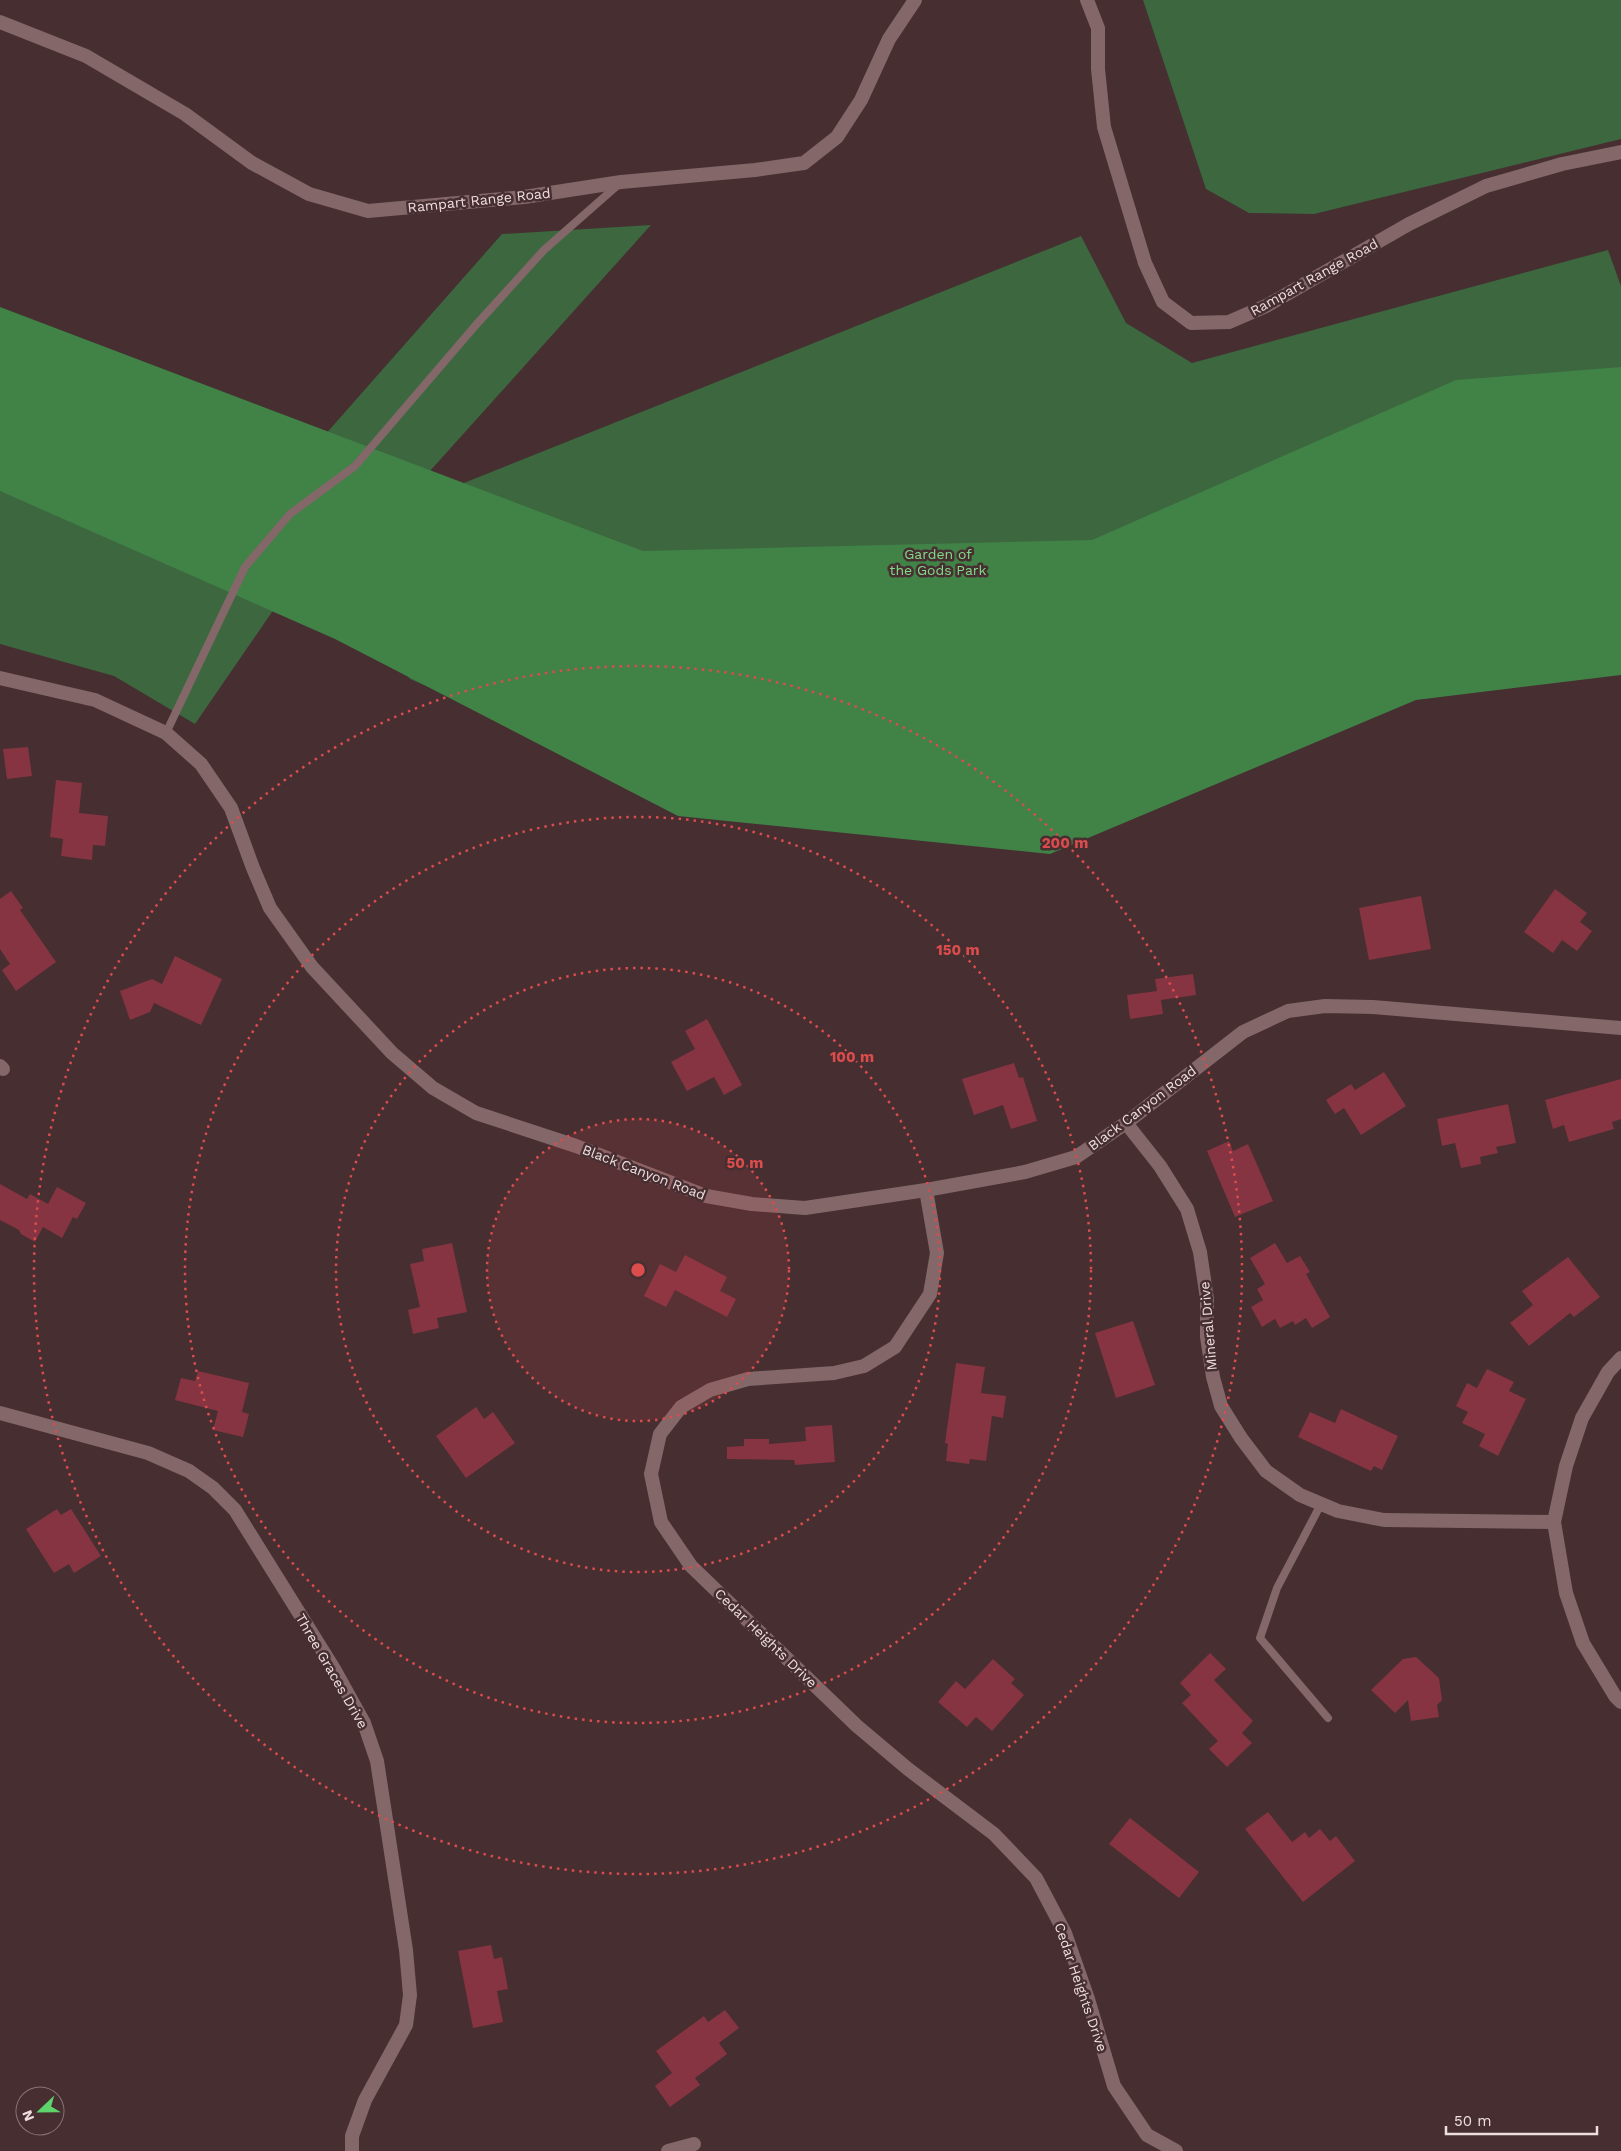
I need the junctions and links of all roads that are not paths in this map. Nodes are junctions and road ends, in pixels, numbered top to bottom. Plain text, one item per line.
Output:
1 (915, 0) edge
2 (1088, 0) edge
3 (0, 22) edge
4 (1621, 152) edge
5 (621, 182) junction
6 (0, 678) edge
7 (166, 733) junction
8 (1621, 1028) edge
9 (1126, 1123) junction
10 (926, 1190) junction
11 (1621, 1358) edge
12 (0, 1413) edge
13 (1321, 1504) junction
14 (1554, 1522) junction
15 (1621, 1702) edge
16 (1328, 1718) dead end
17 (694, 2144) dead end
18 (352, 2151) edge
19 (668, 2151) edge
20 (1176, 2151) edge

1 - 5 street, Rampart Range Road
2 - 4 street, Rampart Range Road
3 - 5 street, Rampart Range Road
5 - 7 lane
6 - 7 street, Black Canyon Road
7 - 10 street, Black Canyon Road
8 - 9 street, Black Canyon Road
9 - 10 street, Black Canyon Road
9 - 13 street, Mineral Drive
10 - 20 street, Cedar Heights Drive
11 - 14 street
12 - 18 street, Three Graces Drive
13 - 14 street, Mineral Drive
13 - 16 lane
14 - 15 street
17 - 19 street

